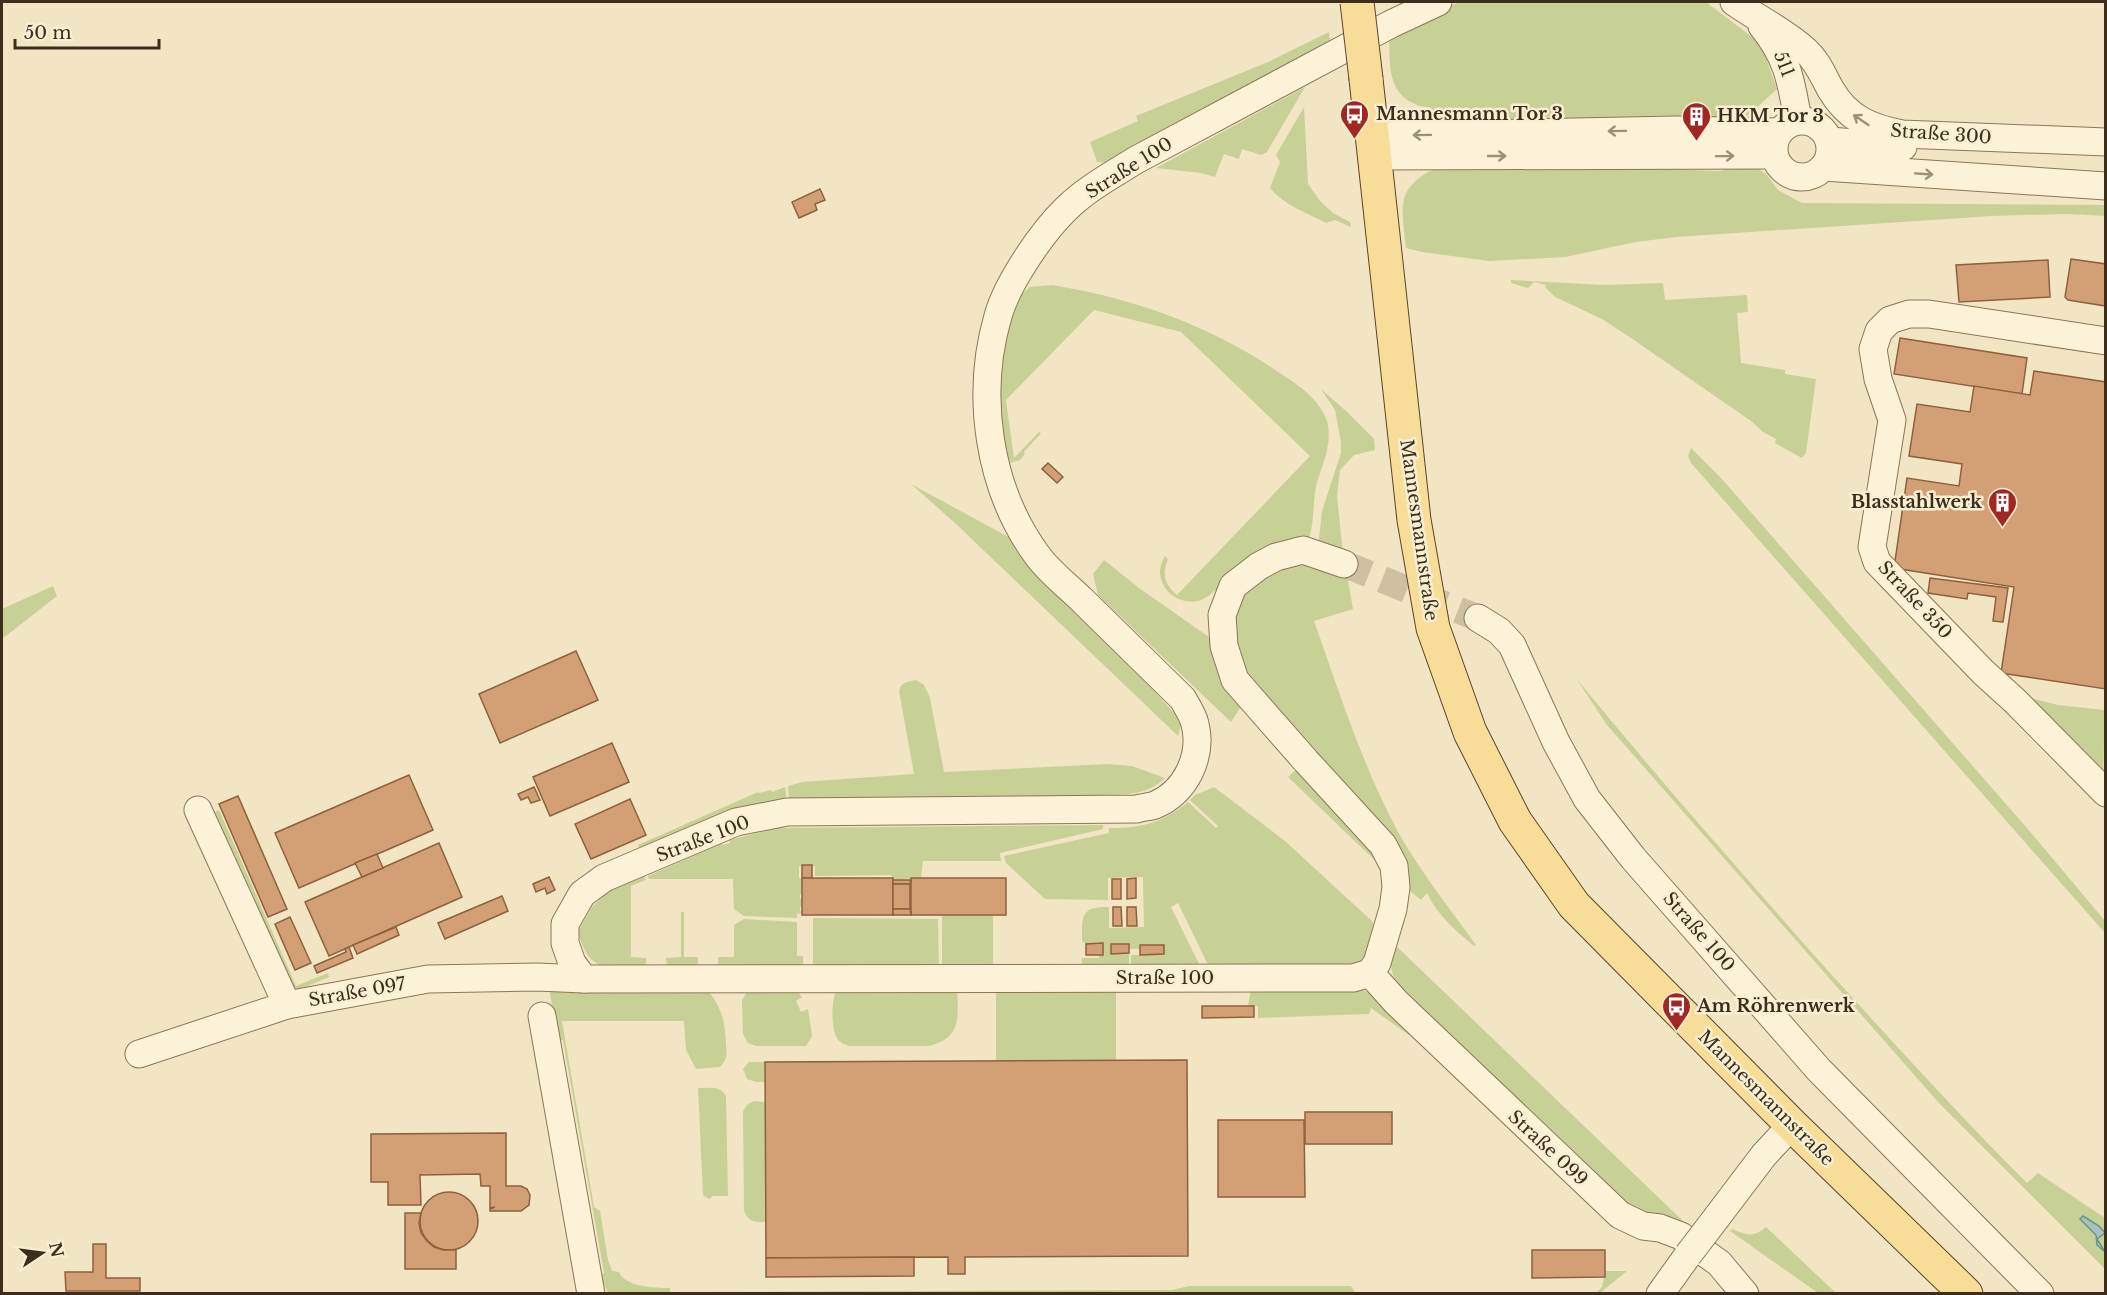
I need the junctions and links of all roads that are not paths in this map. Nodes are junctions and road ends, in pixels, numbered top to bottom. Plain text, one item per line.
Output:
1 (1357, 2) edge
2 (1438, 2) edge
3 (1744, 9) edge
4 (1784, 136) junction
5 (1830, 141) junction
6 (2102, 141) edge
7 (1374, 146) junction
8 (1824, 167) junction
9 (2106, 186) edge
10 (2106, 341) edge
11 (1344, 564) tunnel mouth
12 (1478, 618) tunnel mouth
13 (2106, 793) edge
14 (198, 810) dead end
15 (1370, 973) junction
16 (584, 979) junction
17 (287, 1005) junction
18 (542, 1016) dead end
19 (139, 1054) dead end
20 (1792, 1125) junction
21 (591, 1293) edge
22 (1660, 1293) edge
23 (1745, 1293) edge
24 (1965, 1293) edge
25 (2040, 1293) edge

1 - 7 main road, Mannesmannstraße, bridge
2 - 16 street, Straße 100
3 - 4 street, 511
6 -> 3 street, Straße 300
4 - 5 street
4 - 7 street
4 - 8 street
5 - 6 street
5 - 8 street
7 - 20 main road, Mannesmannstraße
8 -> 9 street
10 - 13 street, Straße 350
11 - 15 street
12 - 25 street, Straße 100
14 - 17 street
15 - 16 street, Straße 100
15 - 23 street, Straße 099
16 - 17 street, Straße 097
17 - 19 street, Straße 097
18 - 21 street
20 - 22 street, bridge
20 - 24 main road, Mannesmannstraße

